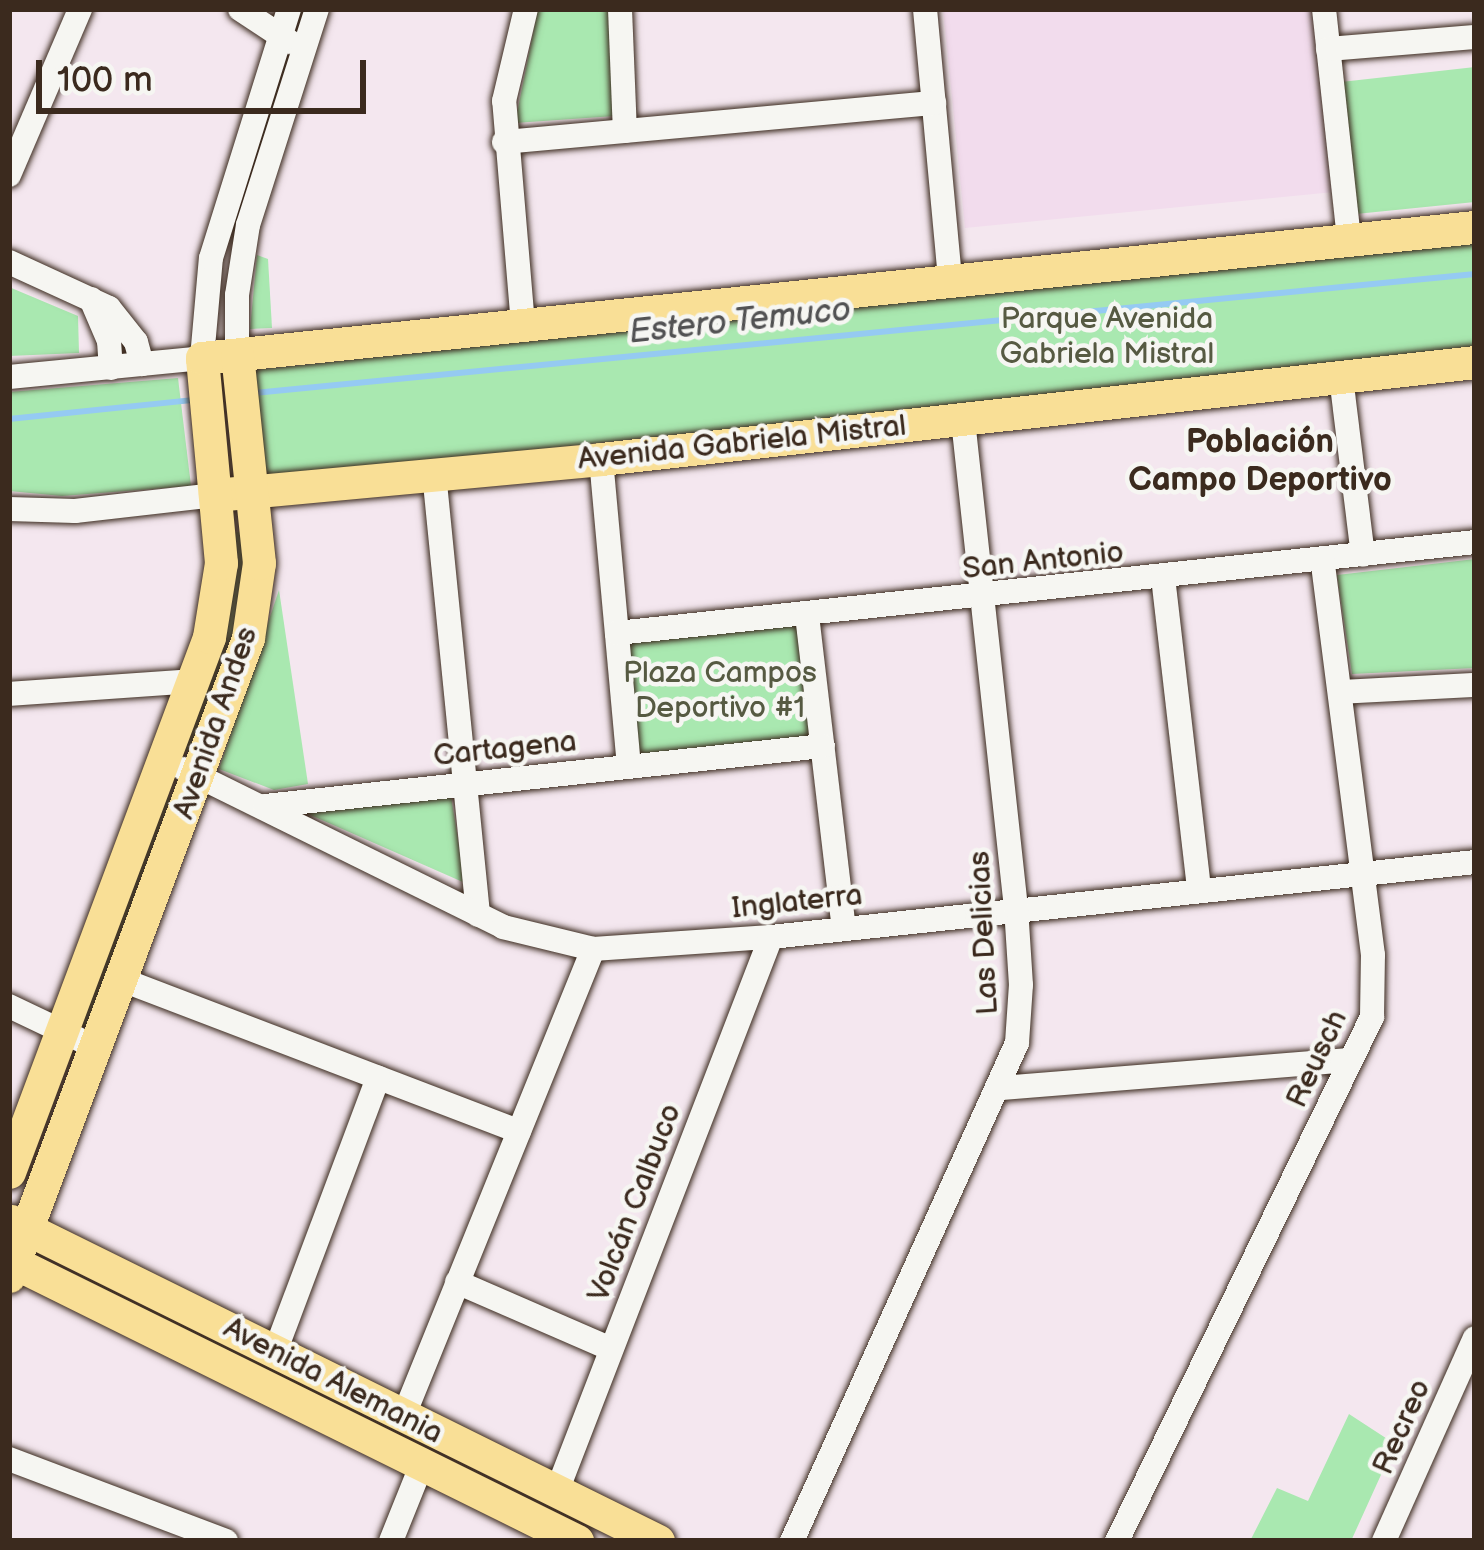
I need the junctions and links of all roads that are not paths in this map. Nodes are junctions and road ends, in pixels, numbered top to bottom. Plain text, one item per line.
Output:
1 (80, 9) edge
2 (240, 9) edge
3 (526, 9) edge
4 (620, 9) edge
5 (925, 9) edge
6 (1324, 9) edge
7 (299, 23) edge
8 (1475, 37) edge
9 (1328, 49) junction
10 (934, 103) junction
11 (626, 131) junction
12 (504, 142) junction
13 (9, 175) edge
14 (1475, 227) edge
15 (1349, 240) junction
16 (9, 262) edge
17 (950, 281) junction
18 (89, 297) junction
19 (524, 325) junction
20 (1475, 362) edge
21 (142, 364) junction
22 (238, 364) junction
23 (111, 368) junction
24 (203, 368) junction
25 (9, 377) edge
26 (1341, 377) junction
27 (963, 420) junction
28 (601, 458) junction
29 (434, 473) junction
30 (251, 491) junction
31 (215, 495) junction
32 (9, 509) edge
33 (1475, 542) edge
34 (1363, 555) junction
35 (1322, 560) junction
36 (1163, 578) junction
37 (984, 598) junction
38 (807, 615) junction
39 (616, 632) junction
40 (194, 681) junction
41 (1475, 685) edge
42 (1340, 692) junction
43 (9, 694) edge
44 (823, 746) junction
45 (164, 759) junction
46 (629, 766) junction
47 (199, 776) junction
48 (468, 784) junction
49 (265, 806) junction
50 (1475, 862) edge
51 (1364, 873) junction
52 (1199, 890) junction
53 (1016, 908) junction
54 (478, 915) junction
55 (844, 928) junction
56 (771, 937) junction
57 (592, 949) junction
58 (120, 979) junction
59 (9, 1006) edge
60 (59, 1030) junction
61 (93, 1046) junction
62 (1350, 1060) junction
63 (378, 1078) junction
64 (1001, 1088) junction
65 (519, 1131) junction
66 (9, 1172) edge
67 (18, 1225) edge
68 (11, 1266) edge
69 (458, 1282) junction
70 (1475, 1338) edge
71 (611, 1349) junction
72 (275, 1352) junction
73 (404, 1415) junction
74 (455, 1442) junction
75 (9, 1459) edge
76 (422, 1464) junction
77 (557, 1491) junction
78 (556, 1536) edge
79 (1390, 1539) edge
80 (226, 1541) edge
81 (392, 1541) edge
82 (658, 1541) edge
83 (792, 1541) edge
84 (1117, 1541) edge

1 - 13 street
2 - 7 street
3 - 12 street
4 - 11 street
5 - 10 street
6 - 9 street
7 - 22 street, Avenida Andes
7 - 24 street, Avenida Andes
8 - 9 street
9 - 15 street
10 - 11 street
10 - 17 street
11 - 12 street
12 - 19 street
14 - 15 main road
15 - 17 main road
16 - 18 street
17 - 19 main road
18 - 21 street
18 - 23 street
19 - 22 main road
20 - 26 main road, Avenida Gabriela Mistral
21 - 23 street
21 - 24 street
22 - 24 main road
22 - 30 main road, Avenida Andes
23 - 25 street
24 - 31 main road, Avenida Andes
26 - 27 main road, Avenida Gabriela Mistral
26 - 34 street
27 - 28 main road, Avenida Gabriela Mistral
27 - 37 street, Las Delicias
28 - 29 main road, Avenida Gabriela Mistral
28 - 39 street
29 - 30 main road, Avenida Gabriela Mistral
29 - 48 street
30 - 31 main road, Avenida Gabriela Mistral
30 - 47 main road, Avenida Andes
31 - 32 street, Avenida Gabriela Mistral
31 - 40 main road, Avenida Andes
33 - 34 street, San Antonio
34 - 35 street, San Antonio
35 - 36 street, San Antonio
35 - 42 street, Reusch
36 - 37 street, San Antonio
36 - 52 street
37 - 38 street, San Antonio
37 - 53 street, Las Delicias
38 - 39 street, San Antonio
38 - 44 street
39 - 46 street
40 - 43 street
40 - 45 main road, Avenida Andes
41 - 42 street
42 - 51 street, Reusch
44 - 46 street, Cartagena
44 - 55 street
45 - 47 street, Inglaterra
45 - 60 main road, Avenida Andes
46 - 48 street, Cartagena
47 - 49 street, Inglaterra
47 - 58 main road, Avenida Andes
48 - 49 street, Cartagena
48 - 54 street
49 - 54 street, Inglaterra
50 - 51 street, Inglaterra
51 - 52 street, Inglaterra
51 - 62 street, Reusch
52 - 53 street, Inglaterra
53 - 55 street, Inglaterra
53 - 64 street, Las Delicias
54 - 57 street, Inglaterra
55 - 56 street, Inglaterra
56 - 57 street, Inglaterra
56 - 71 street, Volcán Calbuco
57 - 65 street
58 - 61 main road, Avenida Andes
58 - 63 street
59 - 60 street
60 - 61 street
60 - 66 main road, Avenida Andes
61 - 67 main road, Avenida Andes
62 - 64 street
62 - 84 street, Reusch
63 - 65 street
63 - 72 street
64 - 83 street, Las Delicias
65 - 69 street
67 - 68 main road, Avenida Andes
67 - 72 main road, Avenida Alemania
68 - 76 main road, Avenida Alemania
69 - 71 street
69 - 73 street
70 - 79 street, Recreo
71 - 77 street, Volcán Calbuco
72 - 73 main road, Avenida Alemania
73 - 74 main road, Avenida Alemania
74 - 76 main road
74 - 77 main road, Avenida Alemania
75 - 80 street
76 - 78 main road, Avenida Alemania
76 - 81 street
77 - 82 main road, Avenida Alemania

